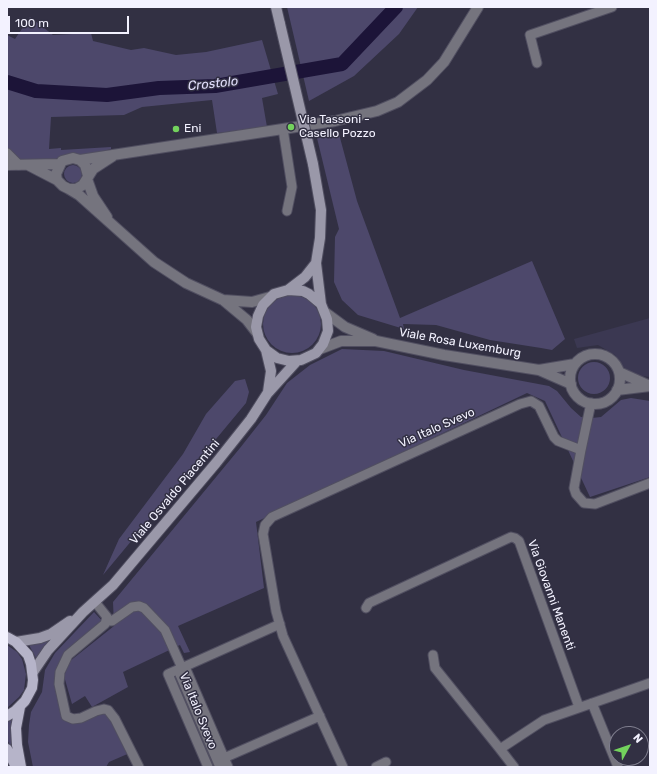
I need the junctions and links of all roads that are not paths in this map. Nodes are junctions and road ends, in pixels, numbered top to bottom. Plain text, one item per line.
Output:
1 (276, 7) edge
2 (478, 7) edge
3 (612, 7) edge
4 (537, 62) dead end
5 (283, 129) junction
6 (7, 153) edge
7 (115, 155) junction
8 (80, 160) junction
9 (59, 164) junction
10 (7, 165) edge
11 (24, 165) junction
12 (87, 177) junction
13 (57, 180) junction
14 (69, 189) junction
15 (287, 211) dead end
16 (113, 225) junction
17 (316, 263) junction
18 (288, 290) junction
19 (270, 297) junction
20 (223, 300) junction
21 (323, 308) junction
22 (257, 333) junction
23 (376, 341) junction
24 (320, 349) junction
25 (266, 350) junction
26 (296, 362) junction
27 (575, 364) junction
28 (539, 370) junction
29 (619, 372) junction
30 (570, 384) junction
31 (650, 386) edge
32 (617, 390) junction
33 (267, 394) junction
34 (592, 403) junction
35 (581, 450) junction
36 (650, 483) edge
37 (94, 602) junction
38 (366, 608) dead end
39 (83, 612) junction
40 (106, 621) junction
41 (280, 624) junction
42 (7, 637) edge
43 (16, 642) junction
44 (433, 655) dead end
45 (182, 668) junction
46 (33, 672) junction
47 (650, 683) edge
48 (592, 703) junction
49 (20, 707) junction
50 (579, 707) junction
51 (7, 716) edge
52 (320, 716) junction
53 (7, 749) edge
54 (500, 749) junction
55 (224, 758) junction
56 (386, 762) dead end
57 (16, 767) edge
58 (21, 767) edge
59 (139, 767) edge
60 (208, 767) edge
61 (220, 767) edge
62 (228, 767) edge
63 (343, 767) edge
64 (376, 767) edge
65 (514, 767) edge
66 (618, 767) edge

1 - 17 main road, bridge
2 - 5 street
3 - 4 street
5 - 7 street
5 - 15 street
6 - 11 street
7 - 8 street
7 - 12 street
8 - 9 street
8 - 12 street
9 - 11 street
9 - 13 street
10 - 11 street
11 - 13 street
12 - 14 street
12 - 16 street
13 - 14 street
14 - 16 street
16 - 20 street
17 - 18 main road
17 - 21 main road
18 - 19 main road
18 - 21 main road
19 - 20 street
19 - 22 main road
20 - 22 street
21 - 23 street, Viale Rosa Luxemburg
21 - 24 main road
22 - 25 main road
23 - 24 street, Viale Rosa Luxemburg
23 - 28 street, Viale Rosa Luxemburg
24 - 26 main road
25 - 26 main road
25 - 33 main road, Viale Osvaldo Piacentini
26 - 33 main road, Viale Osvaldo Piacentini
27 - 28 street, Viale Rosa Luxemburg
27 - 29 street, Viale Rosa Luxemburg
27 - 30 street
28 - 30 street, Viale Rosa Luxemburg
29 - 31 street, Viale Rosa Luxemburg
29 - 32 street
30 - 34 street, Viale Rosa Luxemburg
31 - 32 street, Viale Rosa Luxemburg
32 - 34 street, Viale Rosa Luxemburg
33 - 37 main road, Viale Osvaldo Piacentini
34 - 35 street
35 - 36 street
35 - 41 street, Via Italo Svevo
37 - 39 main road, Viale Osvaldo Piacentini
37 - 40 street
38 - 50 street, Via Giovanni Manenti
39 - 43 main road, Viale Osvaldo Piacentini
39 - 46 main road, Viale Osvaldo Piacentini
40 - 45 street
40 - 59 street
41 - 45 street, Via Italo Svevo
41 - 52 street, Via Italo Svevo
42 - 43 main road, Viale Osvaldo Piacentini
43 - 46 main road, Viale Osvaldo Piacentini
44 - 54 street
45 - 55 street, Via Italo Svevo
45 - 60 street, Via Italo Svevo
45 - 61 street, Via Italo Svevo
46 - 49 main road, Viale Osvaldo Piacentini
47 - 48 street
48 - 50 street
48 - 66 street
49 - 51 main road, Viale Osvaldo Piacentini
49 - 58 main road, Viale Osvaldo Piacentini
50 - 54 street
52 - 55 street
52 - 63 street, Via Italo Svevo
53 - 57 main road
54 - 65 street
55 - 62 street, Via Italo Svevo
56 - 64 street

